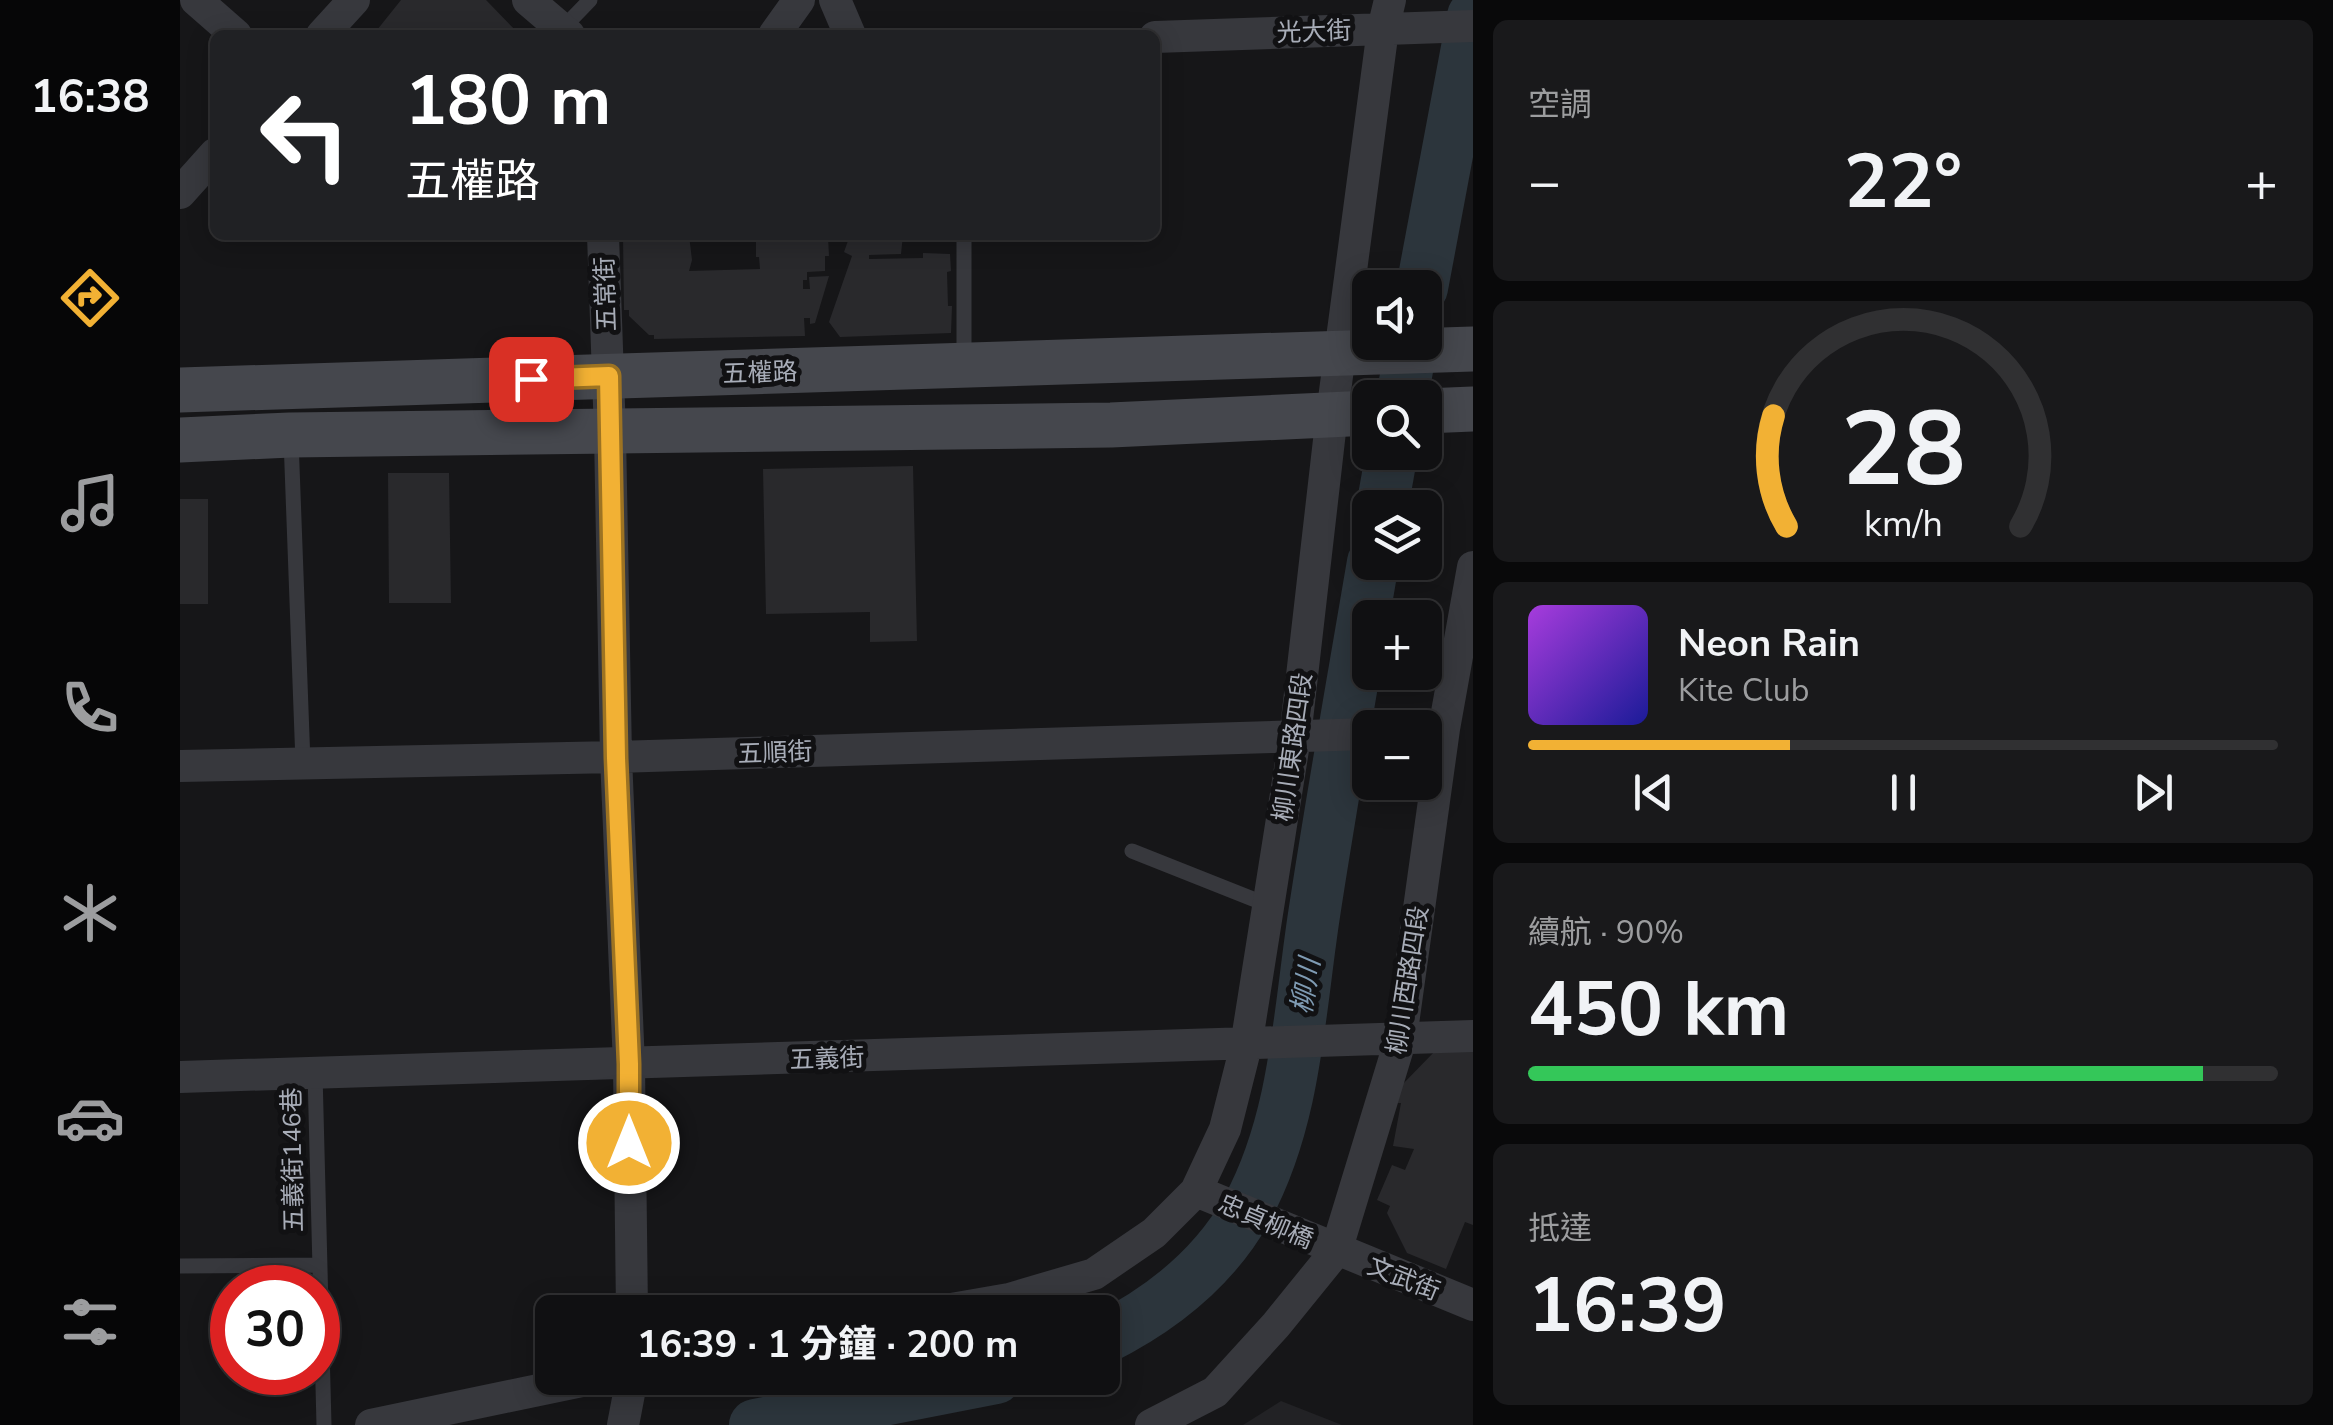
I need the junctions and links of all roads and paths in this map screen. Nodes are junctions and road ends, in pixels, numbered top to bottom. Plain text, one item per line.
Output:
1 (196, 0) edge
2 (354, 0) edge
3 (528, 0) edge
4 (590, 0) edge
5 (799, 0) edge
6 (836, 0) edge
7 (1386, 15) edge
8 (1473, 26) edge
9 (230, 30) edge
10 (327, 30) edge
11 (563, 30) edge
12 (567, 30) edge
13 (778, 30) edge
14 (848, 30) edge
15 (1160, 37) edge
16 (210, 160) edge
17 (180, 193) edge
18 (603, 240) edge
19 (964, 240) edge
20 (1473, 349) edge
21 (1341, 353) junction
22 (964, 366) junction
23 (609, 376) junction
24 (180, 390) edge
25 (1473, 409) edge
26 (1442, 410) edge
27 (1351, 414) edge
28 (610, 433) junction
29 (290, 435) junction
30 (180, 440) edge
31 (1473, 567) edge
32 (1447, 730) edge
33 (1352, 735) edge
34 (1311, 736) junction
35 (616, 758) junction
36 (303, 763) junction
37 (180, 766) edge
38 (1132, 850) dead end
39 (1268, 905) junction
40 (1473, 1036) edge
41 (1394, 1039) junction
42 (1261, 1044) junction
43 (629, 1064) junction
44 (316, 1074) junction
45 (180, 1077) edge
46 (1196, 1191) junction
47 (1336, 1251) junction
48 (320, 1264) junction
49 (180, 1266) edge
50 (632, 1295) edge
51 (1023, 1295) edge
52 (1473, 1306) edge
53 (535, 1391) edge
54 (629, 1395) edge
55 (624, 1420) edge
56 (324, 1425) edge
57 (371, 1425) edge
58 (1150, 1425) edge

1 - 9 street
2 - 10 street
3 - 11 street
4 - 12 lane
5 - 13 street
6 - 14 street
7 - 8 street, 光大街
7 - 15 street, 光大街
7 - 21 street, 柳川東路四段
16 - 17 street
18 - 23 street, 五常街
19 - 22 lane
20 - 21 main road, 五權路
21 - 22 main road, 五權路
21 - 27 street, 柳川東路四段
22 - 23 main road, 五權路
23 - 24 main road, 五權路
23 - 28 street, 五常街
25 - 26 main road
27 - 28 main road
27 - 34 street, 柳川東路四段
28 - 29 main road
28 - 35 street, 五常街
29 - 30 main road
29 - 36 lane
31 - 32 street, 柳川西路四段
32 - 41 street, 柳川西路四段
33 - 34 street, 五順街
34 - 35 street, 五順街
34 - 39 street, 柳川東路四段
35 - 36 street, 五順街
35 - 43 street, 五常街
36 - 37 street, 五順街
38 - 39 lane
39 - 42 street, 柳川東路四段
40 - 41 street, 五義街
41 - 42 street, 五義街
41 - 47 street, 柳川西路四段
42 - 43 street, 五義街
42 - 46 street, 柳川東路四段
43 - 44 street, 五義街
43 - 50 street, 五常街
44 - 45 street, 五義街
44 - 48 lane, 五義街146巷
46 - 47 street, 忠貞柳橋
46 - 51 street, 柳川東路四段
47 - 52 street, 文武街
47 - 58 street, 柳川西路四段
48 - 49 lane
48 - 56 lane, 五義街146巷
53 - 57 street
54 - 55 street

